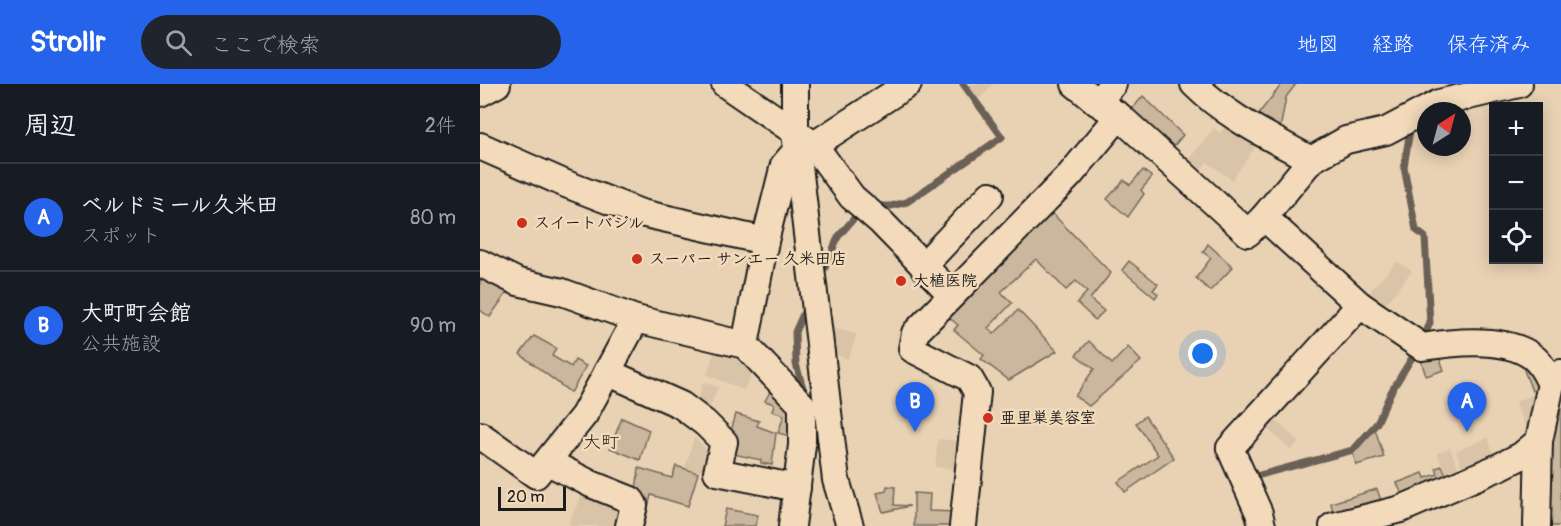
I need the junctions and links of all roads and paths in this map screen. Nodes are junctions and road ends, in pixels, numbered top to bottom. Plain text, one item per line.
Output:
1 (497, 84) edge
2 (725, 84) edge
3 (795, 84) edge
4 (908, 84) edge
5 (1075, 84) edge
6 (1194, 84) edge
7 (1520, 84) edge
8 (480, 93) edge
9 (1105, 93) edge
10 (1119, 116) junction
11 (802, 143) junction
12 (480, 146) edge
13 (1311, 160) junction
14 (990, 195) dead end
15 (1264, 218) junction
16 (765, 241) junction
17 (480, 263) edge
18 (923, 266) junction
19 (952, 295) junction
20 (1360, 305) junction
21 (634, 324) junction
22 (745, 345) junction
23 (607, 372) junction
24 (1556, 379) edge
25 (480, 435) edge
26 (1539, 441) junction
27 (548, 462) junction
28 (795, 485) junction
29 (1414, 515) edge
30 (629, 526) edge
31 (792, 526) edge
32 (850, 526) edge
33 (963, 526) edge
34 (1262, 526) edge
35 (1333, 526) edge
36 (1537, 526) edge

1 - 8 street
2 - 11 street
3 - 11 street
4 - 11 street
5 - 9 street
6 - 13 street
7 - 13 street
9 - 10 street
10 - 15 street
10 - 19 street
11 - 16 street
11 - 18 street
11 - 32 street
12 - 16 street
13 - 15 street
14 - 18 street
15 - 20 street
16 - 22 street
17 - 21 street
18 - 19 street
19 - 33 street
20 - 24 street
20 - 34 street
21 - 22 street
21 - 23 street
22 - 28 street
23 - 27 street
23 - 28 street
24 - 26 street
25 - 27 street
26 - 29 street
26 - 36 street
27 - 30 street
28 - 31 street
29 - 35 street

